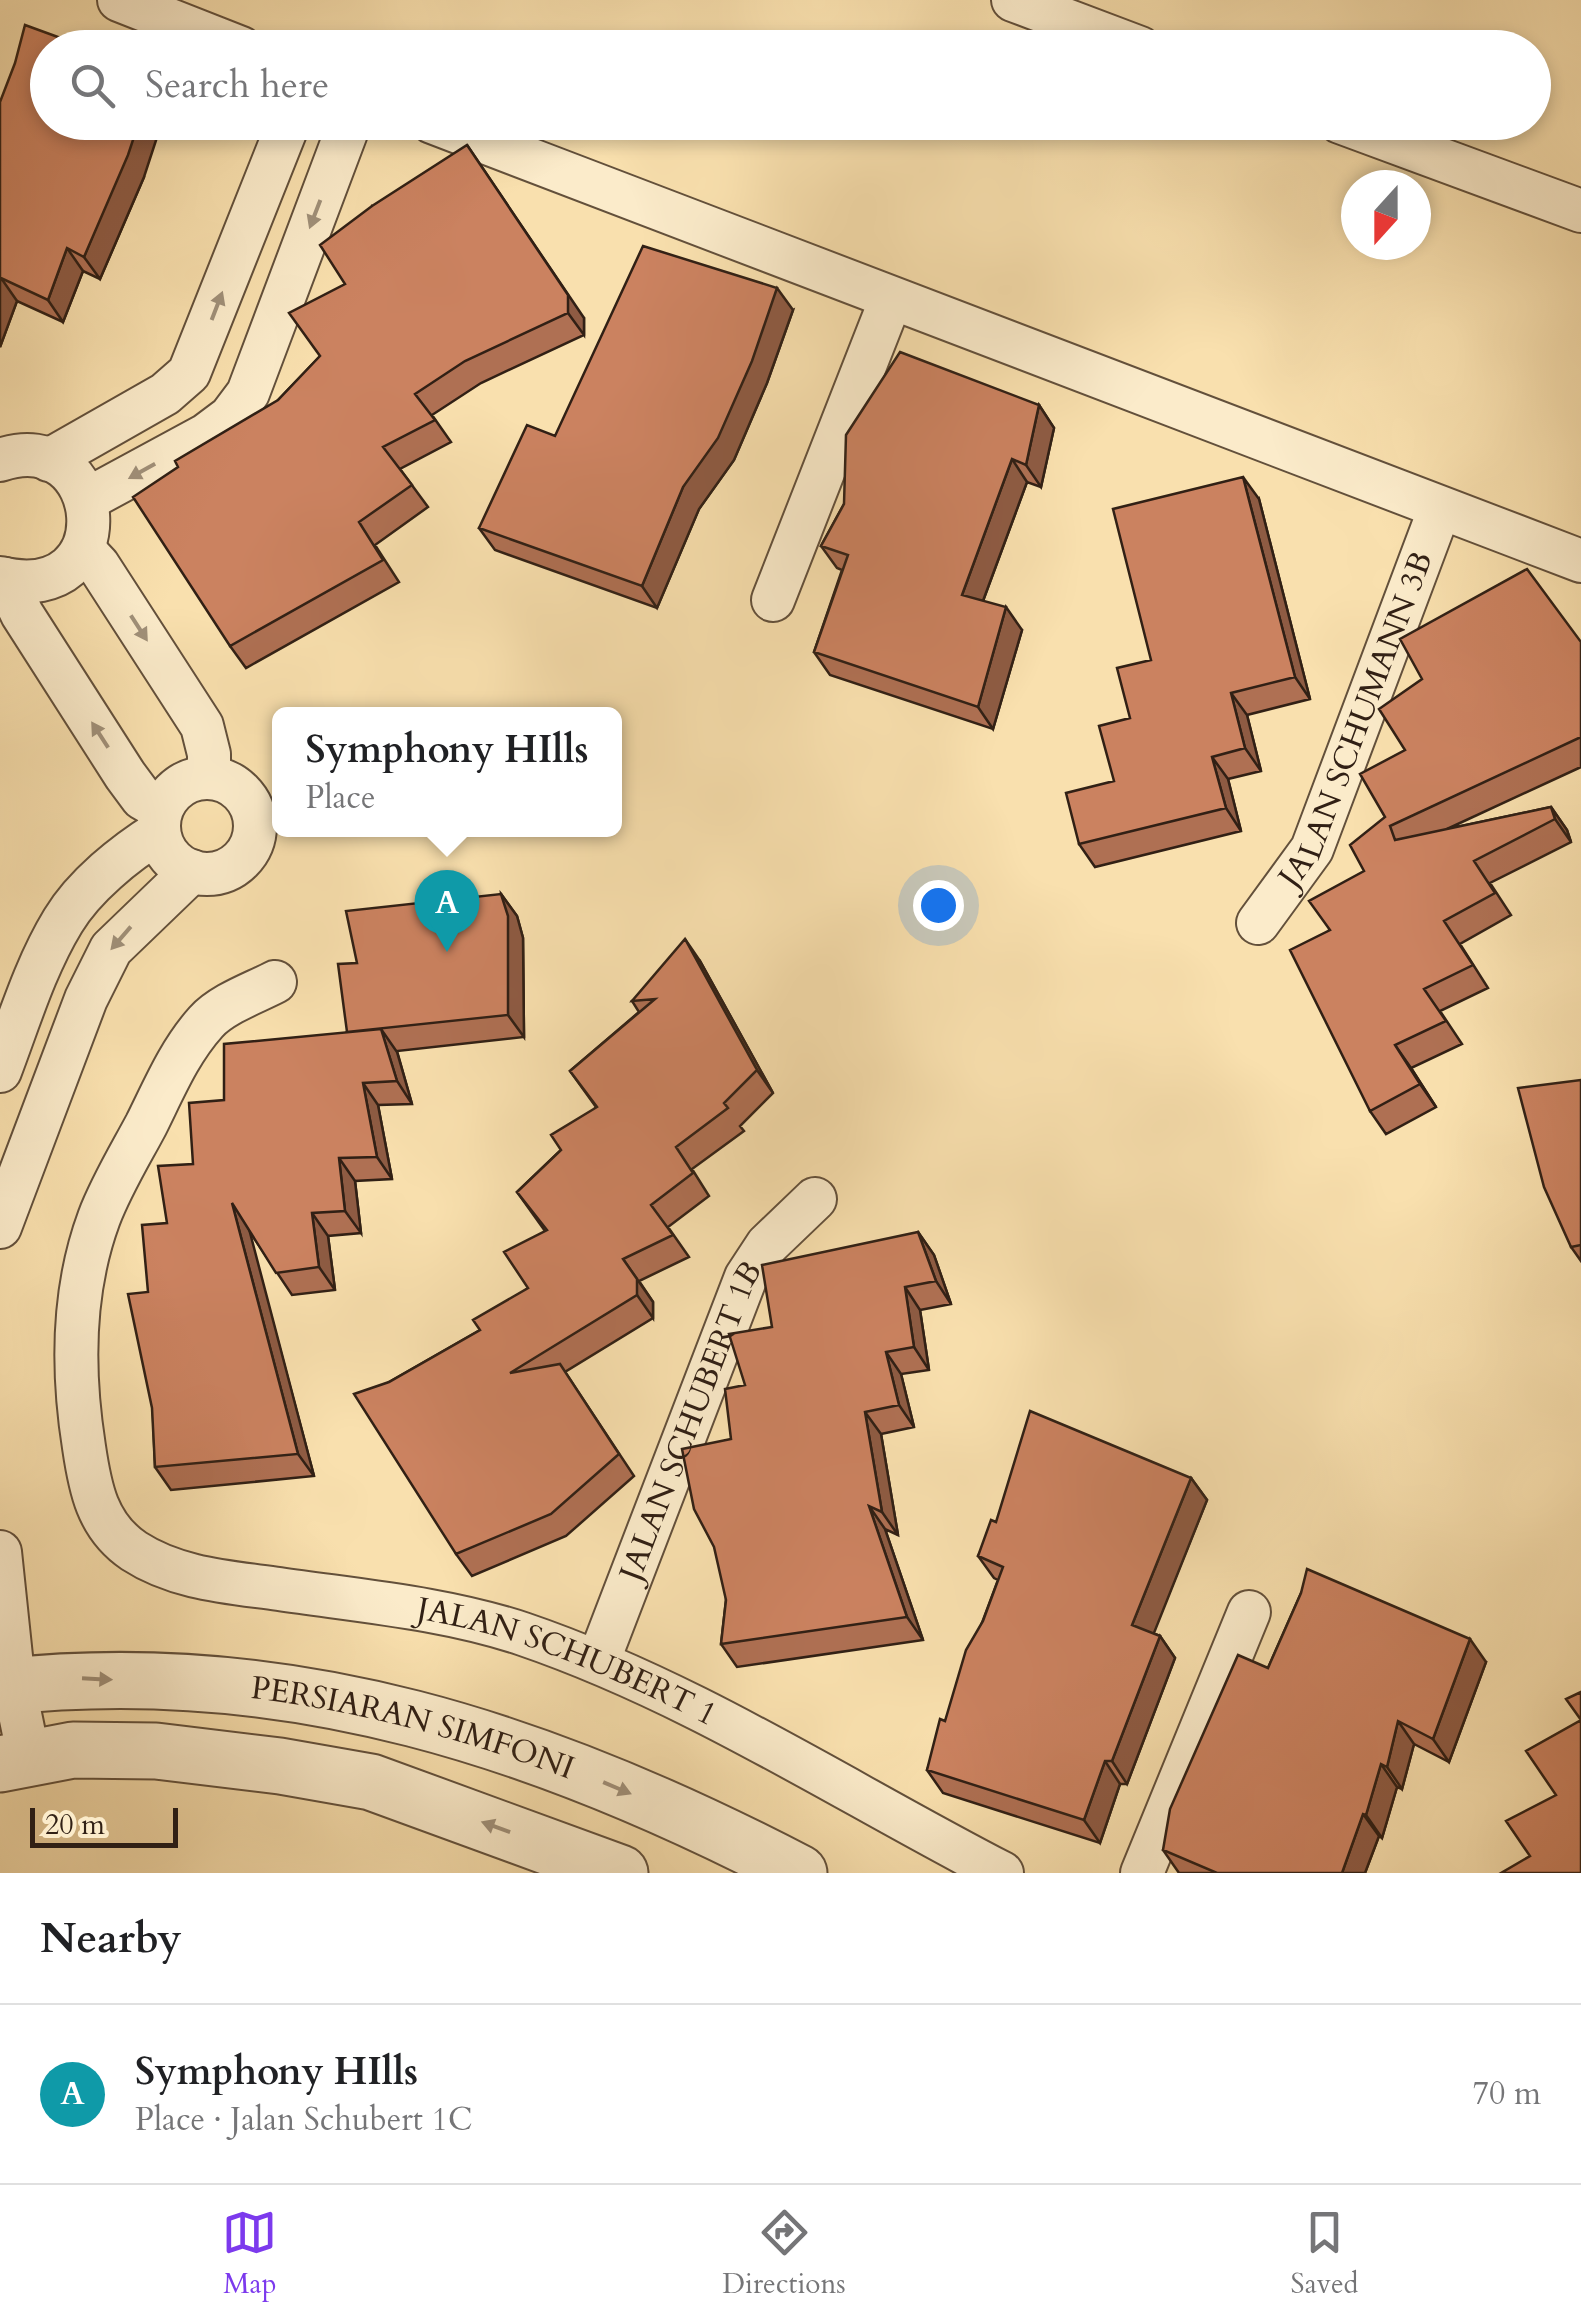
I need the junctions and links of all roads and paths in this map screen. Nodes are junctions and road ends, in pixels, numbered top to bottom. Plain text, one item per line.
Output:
1 (119, 0) edge
2 (1013, 0) edge
3 (195, 30) edge
4 (1092, 30) edge
5 (282, 140) edge
6 (343, 140) edge
7 (479, 140) edge
8 (1389, 140) edge
9 (1581, 211) edge
10 (891, 298) junction
11 (189, 373) junction
12 (248, 392) junction
13 (0, 460) edge
14 (49, 460) junction
15 (86, 500) junction
16 (1440, 508) junction
17 (83, 549) junction
18 (1581, 561) edge
19 (2, 579) edge
20 (773, 600) dead end
21 (245, 785) edge
22 (160, 820) junction
23 (192, 872) junction
24 (1258, 922) dead end
25 (275, 982) dead end
26 (0, 1071) edge
27 (815, 1199) dead end
28 (0, 1228) edge
29 (0, 1552) edge
30 (1249, 1612) dead end
31 (598, 1662) junction
32 (7, 1686) edge
33 (14, 1761) edge
34 (620, 1873) edge
35 (799, 1873) edge
36 (1002, 1873) edge
37 (1142, 1873) edge

1 - 3 street
2 - 4 street
11 -> 5 street
6 -> 12 street
7 - 10 street
8 - 9 street
10 - 16 street
10 - 20 street
11 - 12 street
11 - 14 street
12 -> 15 street
13 - 14 street
14 - 15 street
15 - 17 street
16 - 18 street
16 - 24 street, JALAN SCHUMANN 3B
17 - 19 street
17 -> 21 street
22 -> 19 street
21 - 22 street
21 - 23 street
22 - 23 street
22 - 26 street
23 -> 28 street
25 - 31 street, JALAN SCHUBERT 1
27 - 31 street, JALAN SCHUBERT 1B
29 - 32 street
30 - 37 street
31 - 36 street, JALAN SCHUBERT 1
32 - 33 street
32 -> 35 street, PERSIARAN SIMFONI
34 -> 33 street, PERSIARAN SIMFONI

